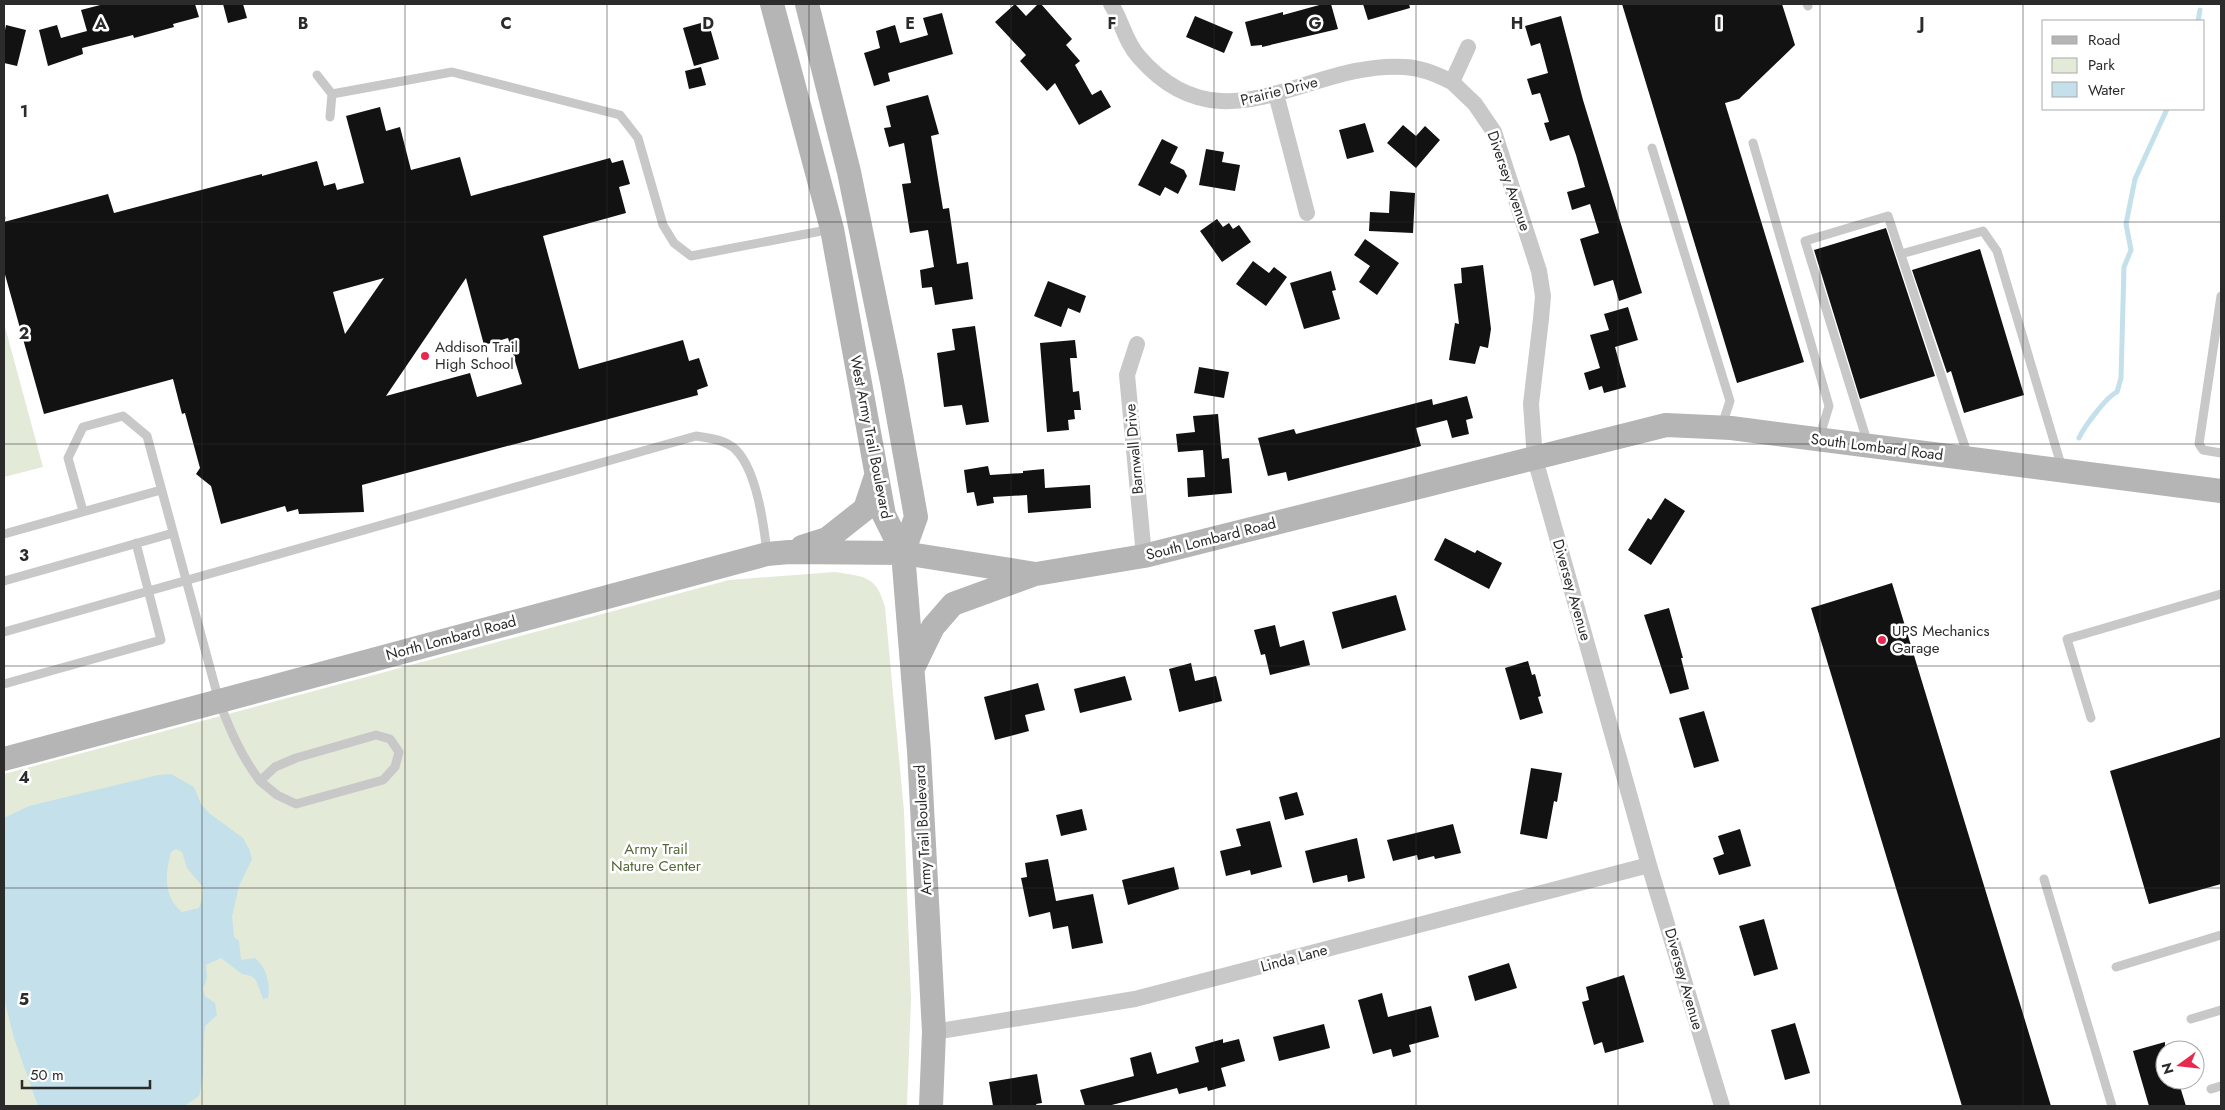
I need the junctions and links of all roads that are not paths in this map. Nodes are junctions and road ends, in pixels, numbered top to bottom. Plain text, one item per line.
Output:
1 (774, 4) edge
2 (807, 4) edge
3 (1111, 4) edge
4 (1468, 46) dead end
5 (317, 75) dead end
6 (1452, 82) junction
7 (332, 94) junction
8 (1276, 94) junction
9 (330, 117) dead end
10 (1753, 143) dead end
11 (1652, 148) dead end
12 (1308, 213) dead end
13 (860, 225) junction
14 (832, 229) junction
15 (1901, 254) junction
16 (2221, 296) edge
17 (1137, 344) dead end
18 (1721, 428) junction
19 (1819, 439) junction
20 (1868, 446) junction
21 (2221, 453) edge
22 (1969, 459) junction
23 (1525, 461) junction
24 (2062, 471) junction
25 (877, 474) junction
26 (162, 490) junction
27 (2221, 491) edge
28 (83, 511) junction
29 (173, 533) junction
30 (4, 534) edge
31 (136, 544) junction
32 (778, 553) junction
33 (903, 554) junction
34 (1144, 556) junction
35 (1036, 574) junction
36 (187, 580) junction
37 (4, 581) edge
38 (149, 591) junction
39 (2221, 594) edge
40 (4, 632) edge
41 (912, 670) junction
42 (4, 684) edge
43 (219, 701) junction
44 (2091, 718) dead end
45 (4, 759) edge
46 (260, 781) junction
47 (1650, 864) junction
48 (2044, 879) dead end
49 (2221, 934) edge
50 (2116, 967) dead end
51 (2221, 1010) edge
52 (2191, 1019) dead end
53 (934, 1032) junction
54 (2221, 1086) edge
55 (2211, 1089) dead end
56 (931, 1106) edge
57 (1722, 1106) edge
58 (2112, 1106) edge

1 - 14 street, West Army Trail Boulevard
2 - 13 street, West Army Trail Boulevard
3 - 8 street, Prairie Drive
4 - 6 street
5 - 7 lane
6 - 8 street, Prairie Drive
6 - 23 street, Diversey Avenue
7 - 9 lane
7 - 14 lane
8 - 12 street
10 - 19 lane
11 - 18 lane
13 - 14 street
13 - 33 street, West Army Trail Boulevard
14 - 25 street, West Army Trail Boulevard
15 - 20 lane
15 - 22 lane
15 - 24 lane
16 - 21 lane
17 - 34 street, Barnwall Drive
18 - 19 street, South Lombard Road
18 - 23 street, South Lombard Road
19 - 20 street, South Lombard Road
20 - 22 street, South Lombard Road
22 - 24 street, South Lombard Road
23 - 34 street, South Lombard Road
23 - 47 street, Diversey Avenue
24 - 27 street, South Lombard Road
25 - 32 street
25 - 33 street, West Army Trail Boulevard
26 - 28 lane
26 - 28 lane
26 - 29 lane
28 - 30 lane
29 - 31 lane
29 - 36 lane
31 - 37 lane
31 - 38 lane
32 - 33 street, North Lombard Road
32 - 36 lane
32 - 43 street, North Lombard Road
33 - 35 street, South Lombard Road
33 - 41 street, Army Trail Boulevard
34 - 35 street, South Lombard Road
35 - 41 street
36 - 38 lane
36 - 43 lane
38 - 40 lane
38 - 42 lane
39 - 44 lane
41 - 53 street, Army Trail Boulevard
43 - 45 street, North Lombard Road
43 - 46 lane
46 - 46 lane
47 - 53 street, Linda Lane
47 - 57 street, Diversey Avenue
48 - 58 lane
49 - 50 lane
51 - 52 lane
53 - 56 street, Army Trail Boulevard
54 - 55 lane

